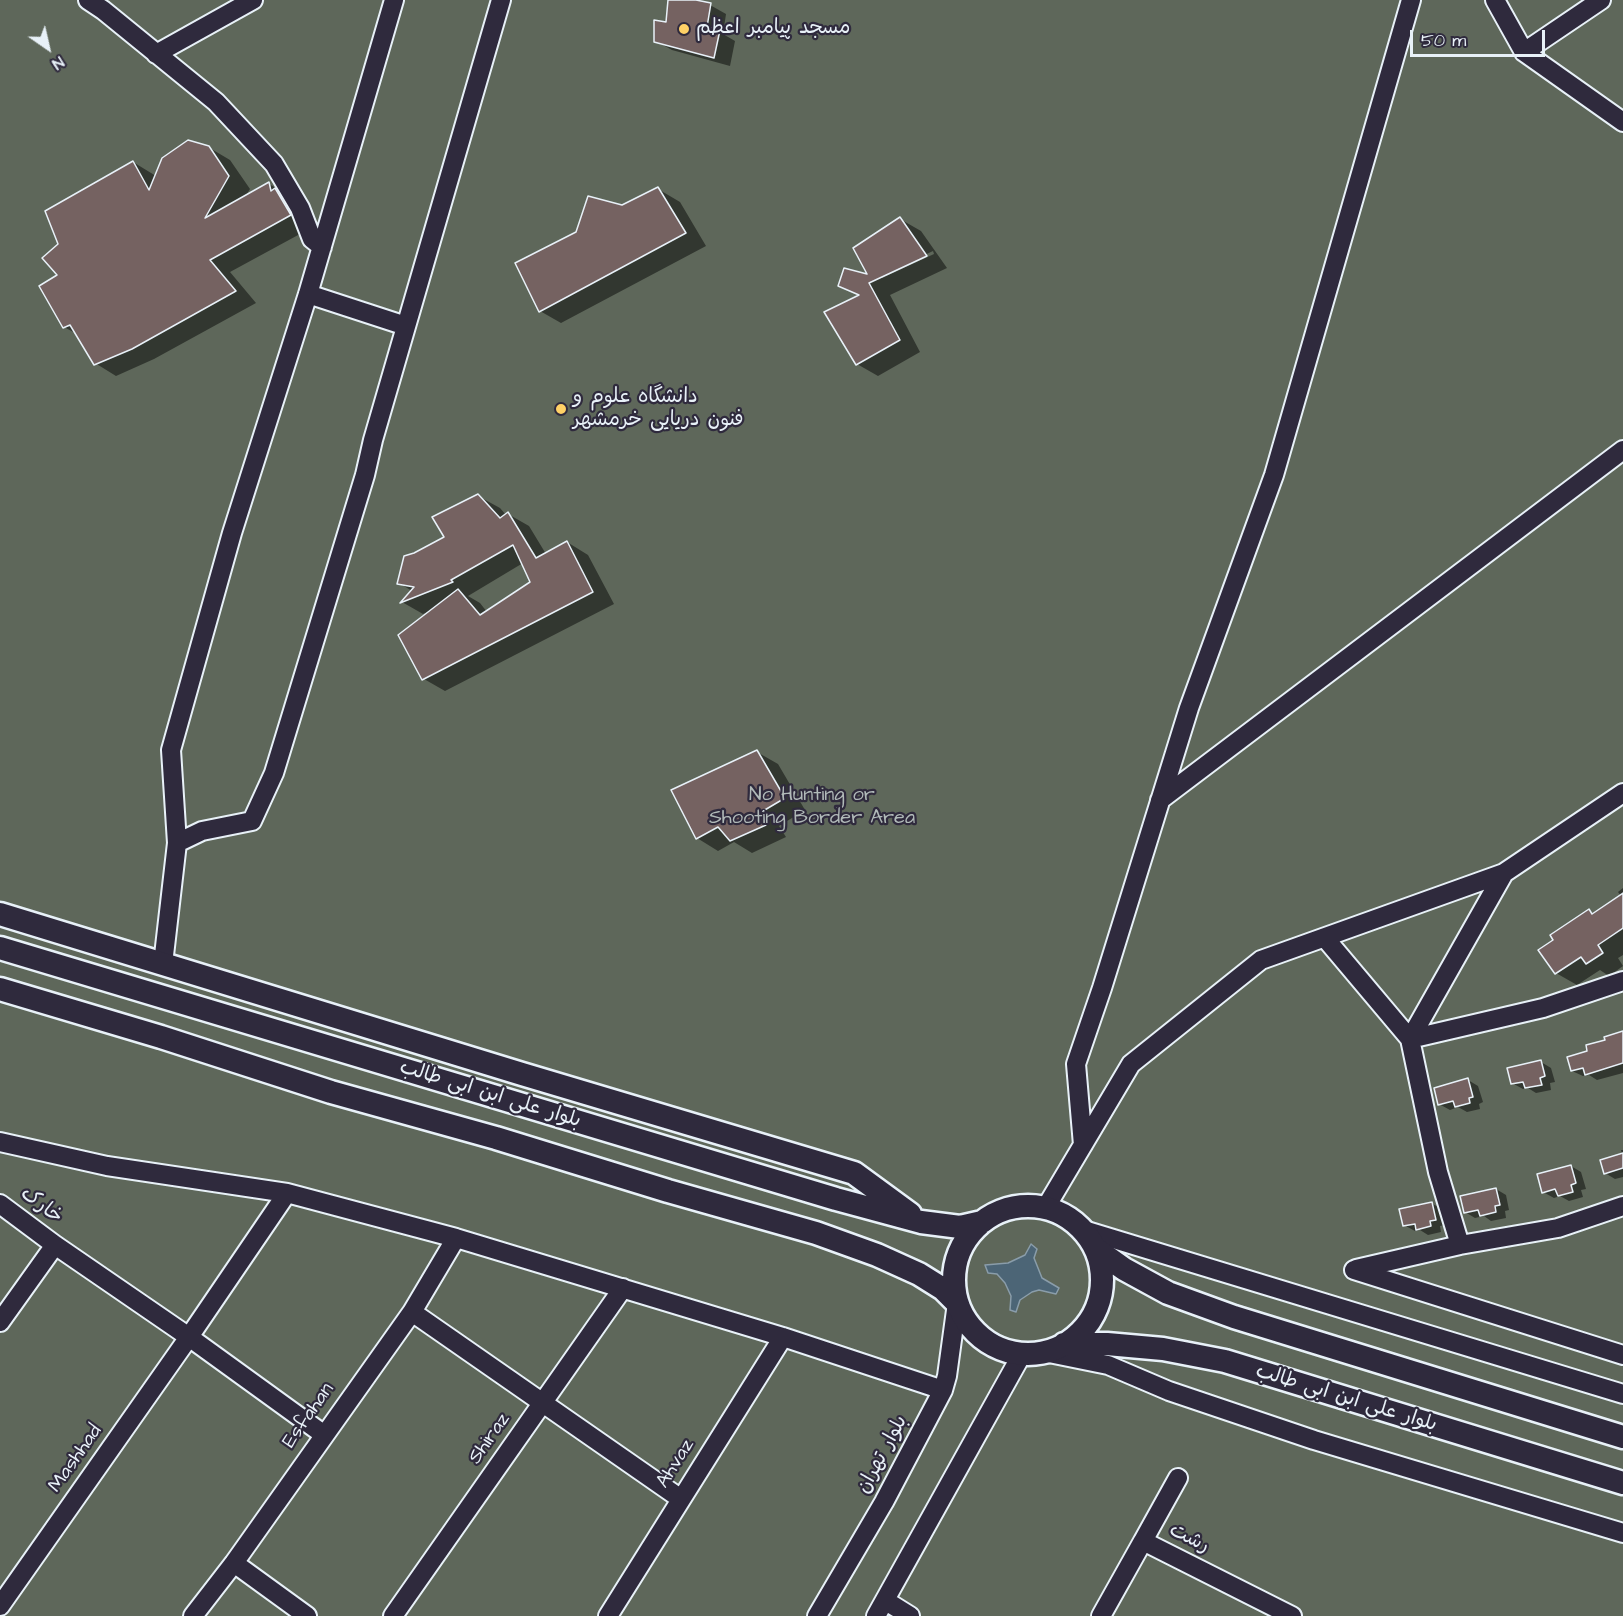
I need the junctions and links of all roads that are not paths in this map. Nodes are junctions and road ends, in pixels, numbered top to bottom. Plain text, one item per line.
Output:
1 (88, 0) edge
2 (253, 0) edge
3 (394, 0) edge
4 (501, 0) edge
5 (1412, 0) edge
6 (1495, 0) edge
7 (1601, 0) edge
8 (1524, 52) junction
9 (156, 54) junction
10 (1623, 122) edge
11 (322, 247) junction
12 (308, 294) junction
13 (406, 326) junction
14 (1623, 450) edge
15 (1623, 793) edge
16 (1160, 800) junction
17 (177, 843) junction
18 (1504, 873) junction
19 (0, 914) edge
20 (1324, 938) junction
21 (0, 948) edge
22 (163, 964) junction
23 (1623, 981) edge
24 (0, 989) edge
25 (1410, 1039) junction
26 (0, 1142) edge
27 (1083, 1145) junction
28 (286, 1193) junction
29 (0, 1204) edge
30 (1623, 1206) edge
31 (1046, 1208) junction
32 (921, 1222) junction
33 (982, 1222) junction
34 (456, 1238) junction
35 (1090, 1240) junction
36 (55, 1245) junction
37 (1460, 1245) junction
38 (624, 1288) junction
39 (957, 1303) junction
40 (412, 1312) junction
41 (0, 1322) edge
42 (189, 1337) junction
43 (783, 1337) junction
44 (1043, 1350) junction
45 (1623, 1355) edge
46 (943, 1390) junction
47 (1623, 1394) edge
48 (542, 1404) junction
49 (323, 1434) junction
50 (1623, 1437) edge
51 (1178, 1478) dead end
52 (1623, 1483) edge
53 (681, 1499) junction
54 (1623, 1533) edge
55 (1143, 1541) junction
56 (234, 1563) junction
57 (0, 1606) edge
58 (881, 1608) edge
59 (14, 1616) edge
60 (193, 1616) edge
61 (307, 1616) edge
62 (393, 1616) edge
63 (608, 1616) edge
64 (817, 1616) edge
65 (910, 1616) edge
66 (1101, 1616) edge
67 (1292, 1616) edge

1 - 9 street
2 - 9 street
3 - 11 street
4 - 13 street
5 - 16 street
6 - 8 street
7 - 8 street
8 - 10 street
9 - 11 street
11 - 12 street
12 - 13 street
12 - 17 street
13 - 17 street
14 - 16 street
15 - 18 street
16 - 27 street
17 - 22 street
18 - 20 street
18 - 25 street
19 - 22 main road
20 - 25 street
20 - 27 street
21 - 32 main road, بلوار علی ابن ابی طالب
22 - 32 main road
23 - 25 street
24 - 39 main road, بلوار علی ابن ابی طالب
25 - 37 street
26 - 28 street
27 - 31 street
28 - 34 street
28 - 42 street, Mashhad
29 - 36 street, خارک
30 - 37 street
31 - 33 main road
31 - 35 main road
32 - 33 main road, بلوار علی ابن ابی طالب
33 - 39 main road
34 - 38 street
34 - 40 street, Esfahan
35 - 44 main road
35 - 47 street
35 - 50 main road
36 - 41 street
36 - 42 street, خارک
37 - 45 street
38 - 43 street
38 - 48 street, Shiraz
39 - 44 main road
39 - 46 street, بلوار تهران
40 - 48 street
40 - 49 street, Esfahan
42 - 49 street
42 - 57 street, Mashhad
43 - 46 street
43 - 53 street, Ahvaz
44 - 52 main road, بلوار علی ابن ابی طالب
44 - 54 street
44 - 58 street
46 - 64 street, بلوار تهران
48 - 53 street
48 - 62 street, Shiraz
49 - 56 street, Esfahan
51 - 55 street
53 - 63 street, Ahvaz
55 - 66 street, رشت
55 - 67 street, رشت
56 - 60 street, Esfahan
56 - 61 street
57 - 59 street
58 - 65 street

